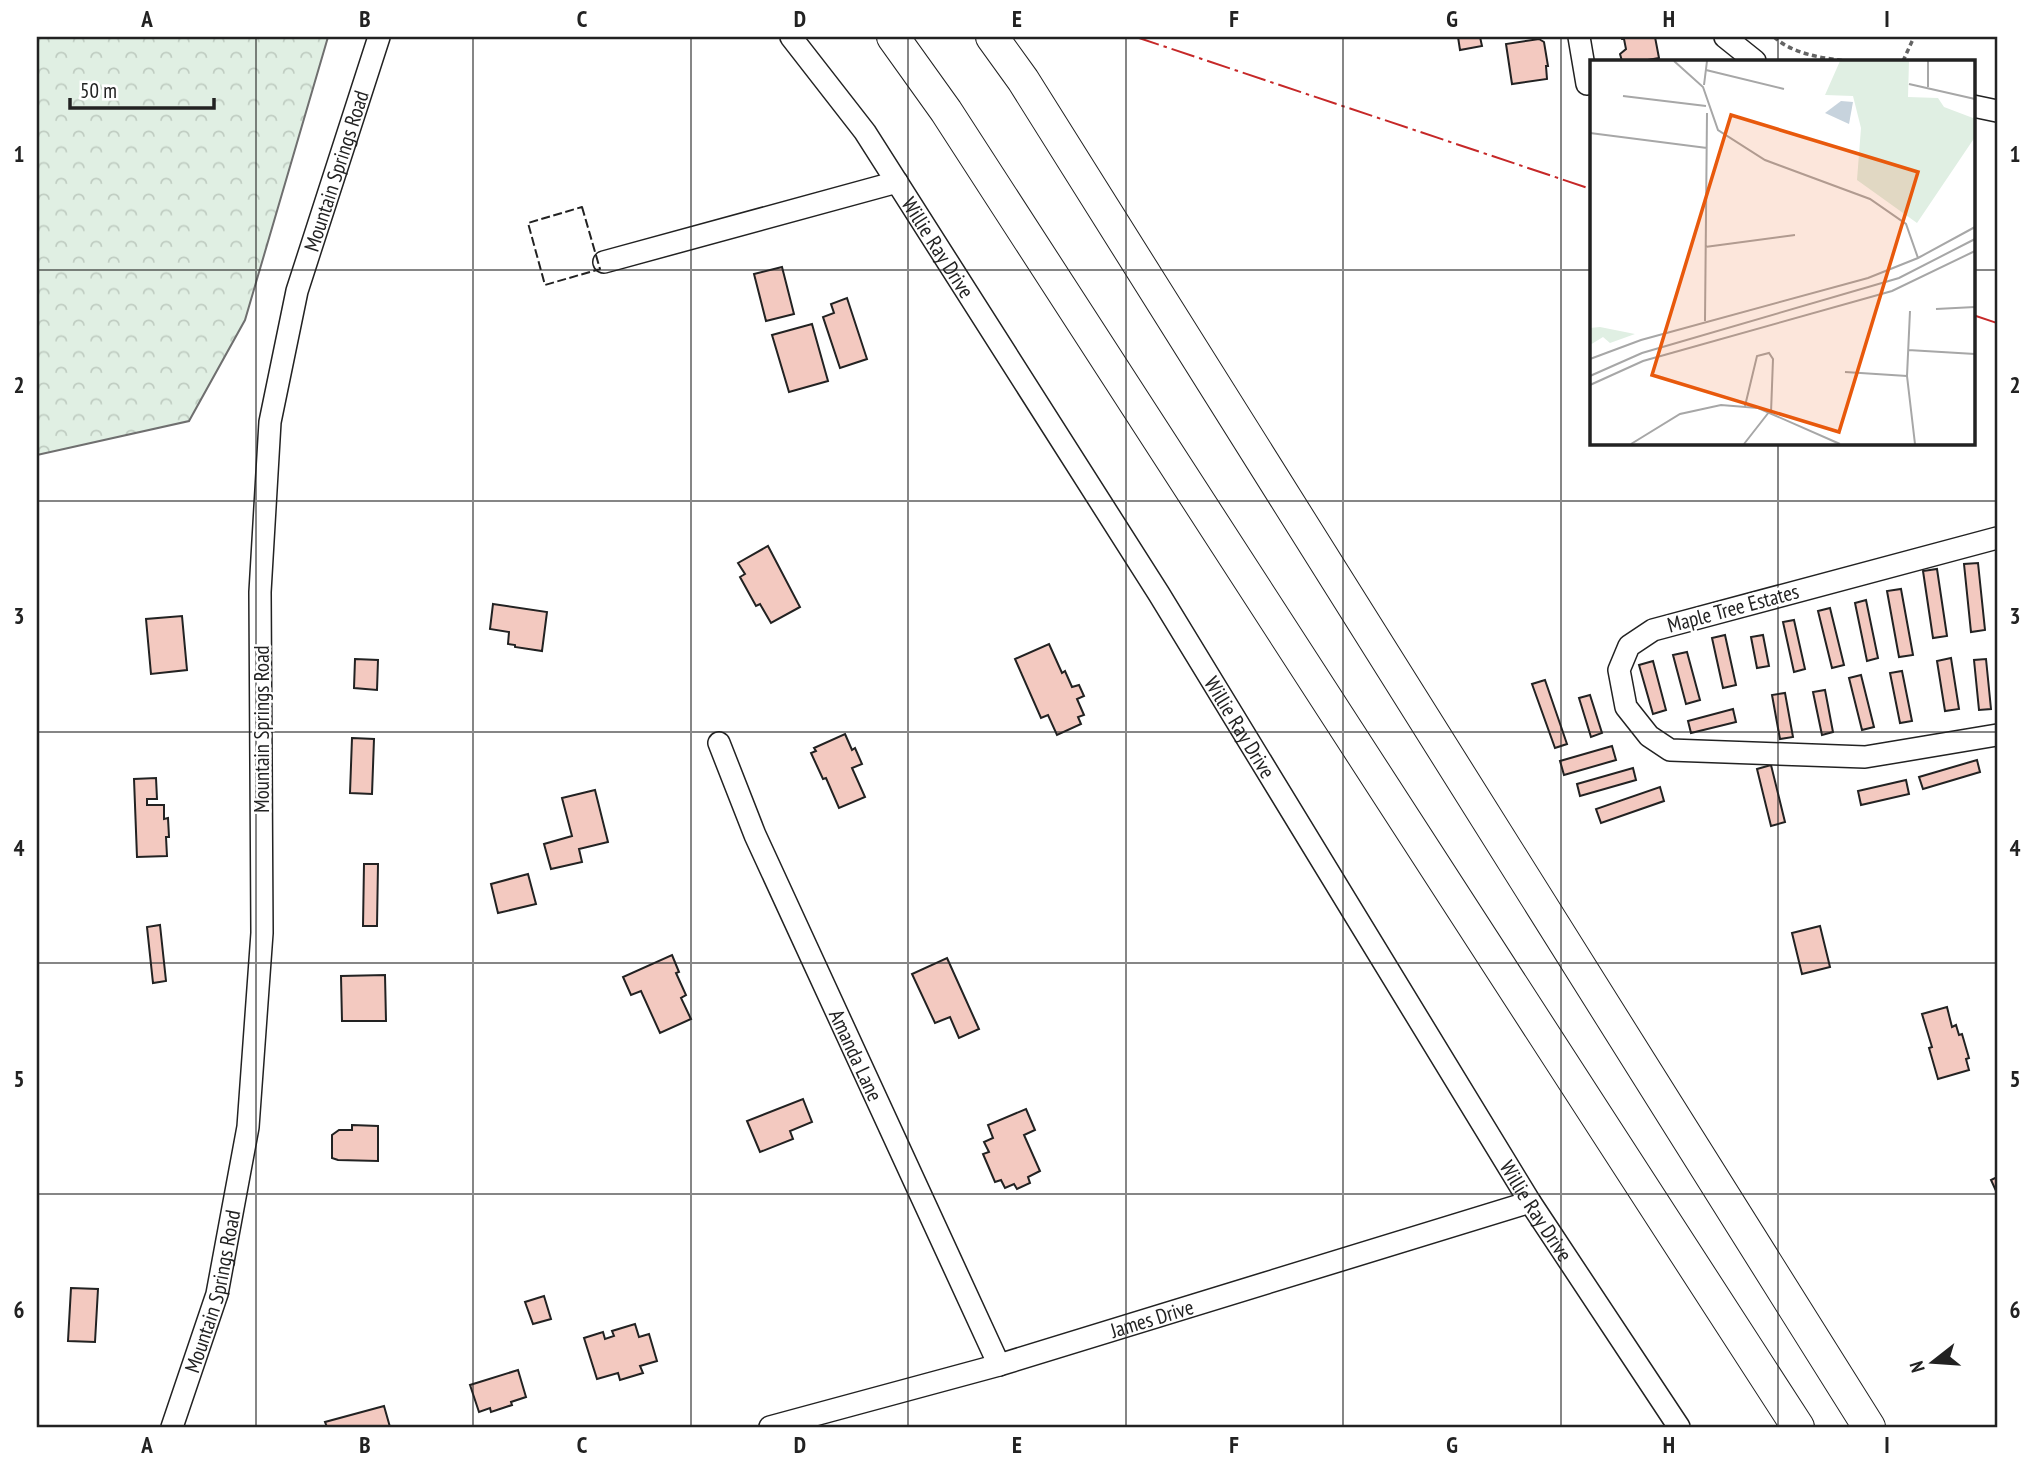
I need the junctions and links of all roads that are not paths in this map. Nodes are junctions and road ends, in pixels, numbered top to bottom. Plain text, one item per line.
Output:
1 (379, 37) edge
2 (791, 37) edge
3 (893, 37) edge
4 (992, 37) edge
5 (1580, 37) edge
6 (1725, 37) edge
7 (1754, 60) edge
8 (1587, 84) dead end
9 (1974, 106) edge
10 (1997, 111) edge
11 (897, 182) junction
12 (604, 262) dead end
13 (1997, 538) edge
14 (1997, 735) edge
15 (719, 743) dead end
16 (1530, 1202) junction
17 (999, 1365) junction
18 (172, 1427) edge
19 (770, 1427) edge
20 (1679, 1427) edge
21 (1798, 1427) edge
22 (1869, 1427) edge

1 - 18 street, Mountain Springs Road
2 - 11 street, Willie Ray Drive
3 - 21 highway
4 - 22 highway
5 - 8 street
6 - 7 street
9 - 10 street
11 - 12 street
11 - 16 street, Willie Ray Drive
13 - 14 street, Maple Tree Estates
15 - 17 street, Amanda Lane
16 - 17 street, James Drive
16 - 20 street, Willie Ray Drive
17 - 19 street, James Drive

